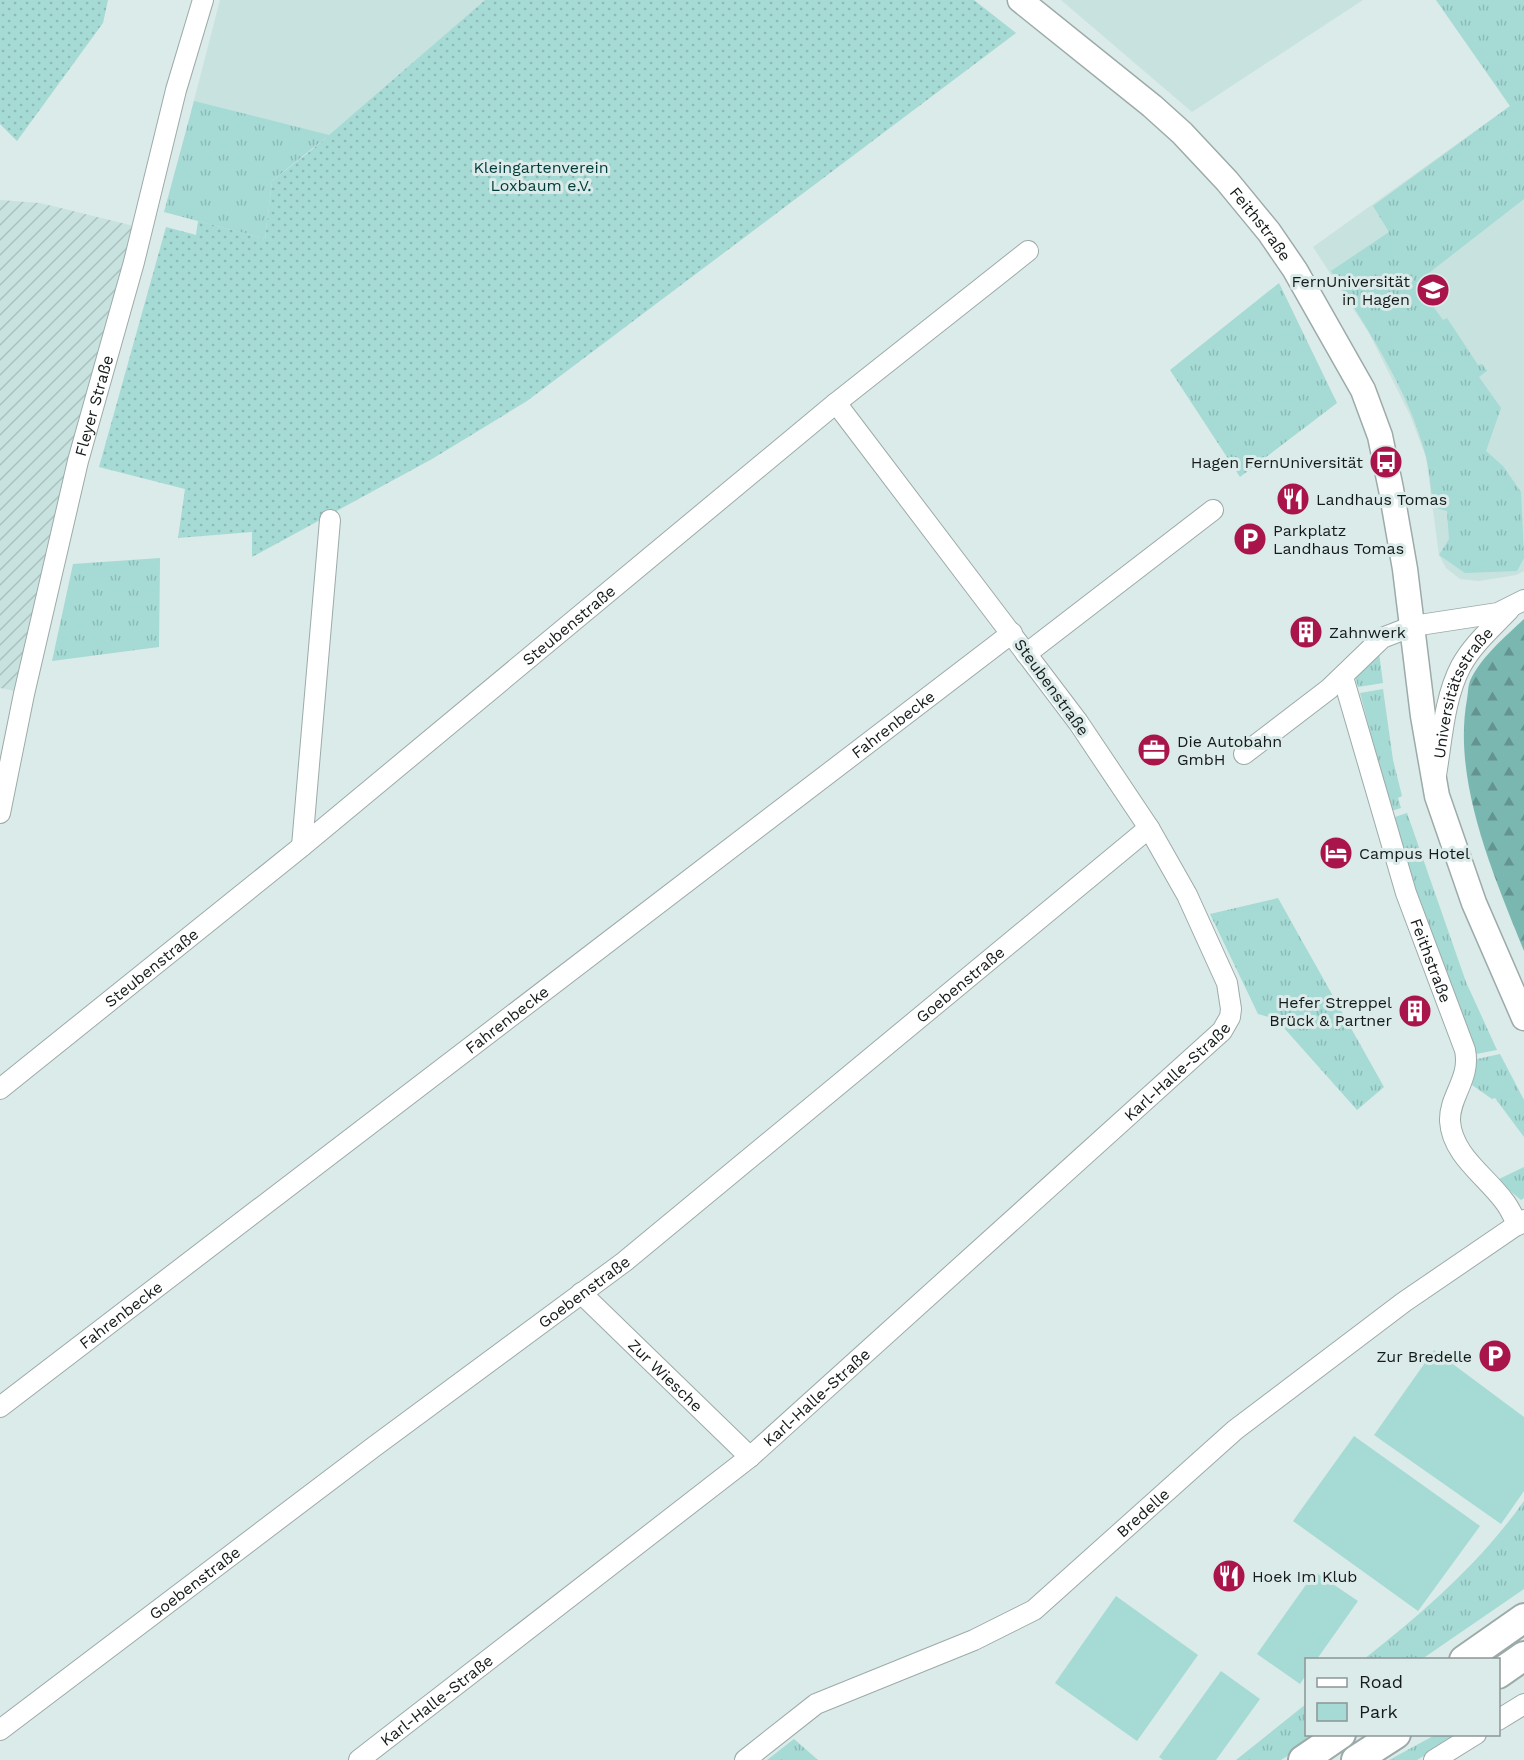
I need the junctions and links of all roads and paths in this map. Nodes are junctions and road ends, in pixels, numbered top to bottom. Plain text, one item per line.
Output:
1 (203, 0) edge
2 (1020, 0) edge
3 (1028, 251) dead end
4 (836, 403) junction
5 (1213, 510) dead end
6 (330, 520) dead end
7 (1517, 604) edge
8 (1413, 626) junction
9 (1012, 633) junction
10 (1026, 654) junction
11 (1342, 677) junction
12 (1244, 754) dead end
13 (1434, 787) junction
14 (0, 813) edge
15 (1149, 828) junction
16 (302, 846) junction
17 (1229, 995) joint
18 (1524, 1018) edge
19 (0, 1089) edge
20 (1522, 1223) edge
21 (581, 1293) junction
22 (0, 1407) edge
23 (750, 1457) junction
24 (1524, 1618) edge
25 (1524, 1656) edge
26 (1465, 1658) edge
27 (1500, 1673) edge
28 (1524, 1704) edge
29 (1500, 1719) edge
30 (0, 1730) edge
31 (1338, 1736) edge
32 (1393, 1736) edge
33 (1473, 1736) edge
34 (359, 1760) edge
35 (745, 1760) edge
36 (1303, 1760) edge
37 (1356, 1760) edge
38 (1434, 1760) edge

1 - 14 street, Fleyer Straße
2 - 8 main road, Feithstraße
3 - 4 street, Steubenstraße
4 - 9 street, Steubenstraße
4 - 16 street, Steubenstraße
5 - 10 street
6 - 16 street
7 - 8 street, Universitätsstraße
7 - 13 street, Universitätsstraße
8 - 11 street
8 - 13 main road, Feithstraße
9 - 10 street, Steubenstraße
9 - 22 street, Fahrenbecke
10 - 15 street, Steubenstraße
11 - 12 street
11 - 20 street, Feithstraße
13 - 18 main road, Feithstraße
15 - 17 street, Steubenstraße
15 - 21 street, Goebenstraße
16 - 19 street, Steubenstraße
17 - 23 street, Karl-Halle-Straße
20 - 35 street, Bredelle
21 - 23 street, Zur Wiesche
21 - 30 street, Goebenstraße
23 - 34 street, Karl-Halle-Straße
24 - 26 highway
25 - 27 highway
28 - 29 street
31 - 36 highway
32 - 37 highway
33 - 38 street

